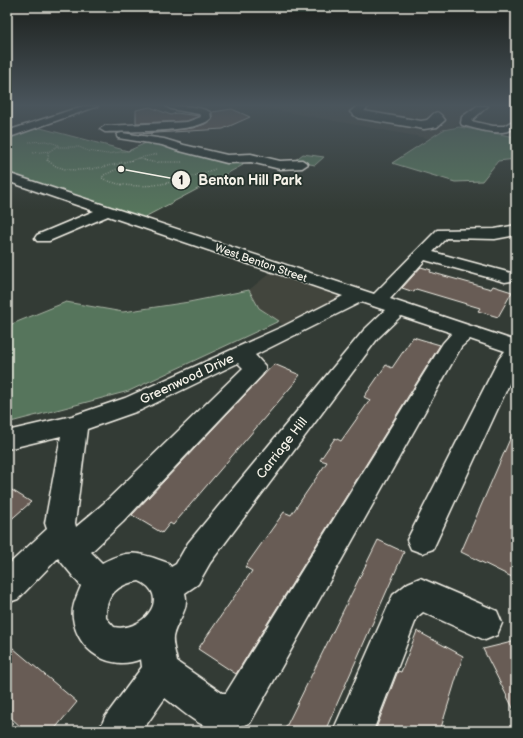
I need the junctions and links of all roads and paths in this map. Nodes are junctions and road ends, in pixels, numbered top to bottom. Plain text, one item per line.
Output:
1 (153, 140) edge
2 (28, 142) dead end
3 (58, 147) junction
4 (133, 150) dead end
5 (48, 151) junction
6 (157, 151) dead end
7 (32, 153) dead end
8 (139, 158) junction
9 (186, 162) dead end
10 (118, 164) junction
11 (302, 164) dead end
12 (220, 168) dead end
13 (7, 178) edge
14 (107, 212) junction
15 (516, 230) edge
16 (43, 238) dead end
17 (421, 254) junction
18 (505, 277) dead end
19 (377, 302) junction
20 (466, 332) junction
21 (516, 348) edge
22 (516, 352) edge
23 (240, 354) junction
24 (75, 424) junction
25 (7, 440) edge
26 (422, 540) dead end
27 (66, 543) junction
28 (101, 584) junction
29 (168, 586) junction
30 (7, 588) edge
31 (485, 623) dead end
32 (155, 633) junction
33 (161, 672) junction
34 (120, 731) edge
35 (353, 731) edge

1 - 11 street
2 - 3 path
3 - 4 path
3 - 5 path
5 - 7 path
5 - 10 path
6 - 8 path
8 - 9 path
8 - 10 path
10 - 12 path
13 - 14 street, West Benton Street
14 - 16 street
14 - 19 street, West Benton Street
15 - 17 street, Carriage Hill
17 - 18 street
17 - 19 street, Carriage Hill
19 - 20 street, West Benton Street
19 - 23 street, Greenwood Drive
19 - 29 street, Carriage Hill
20 - 21 street, West Benton Street
20 - 33 street
22 - 26 street
23 - 24 street, Greenwood Drive
23 - 27 street
24 - 25 street, Greenwood Drive
24 - 27 street
27 - 28 street
27 - 30 street
28 - 29 street
28 - 32 street
29 - 32 street
31 - 35 street
32 - 33 street
33 - 34 street

